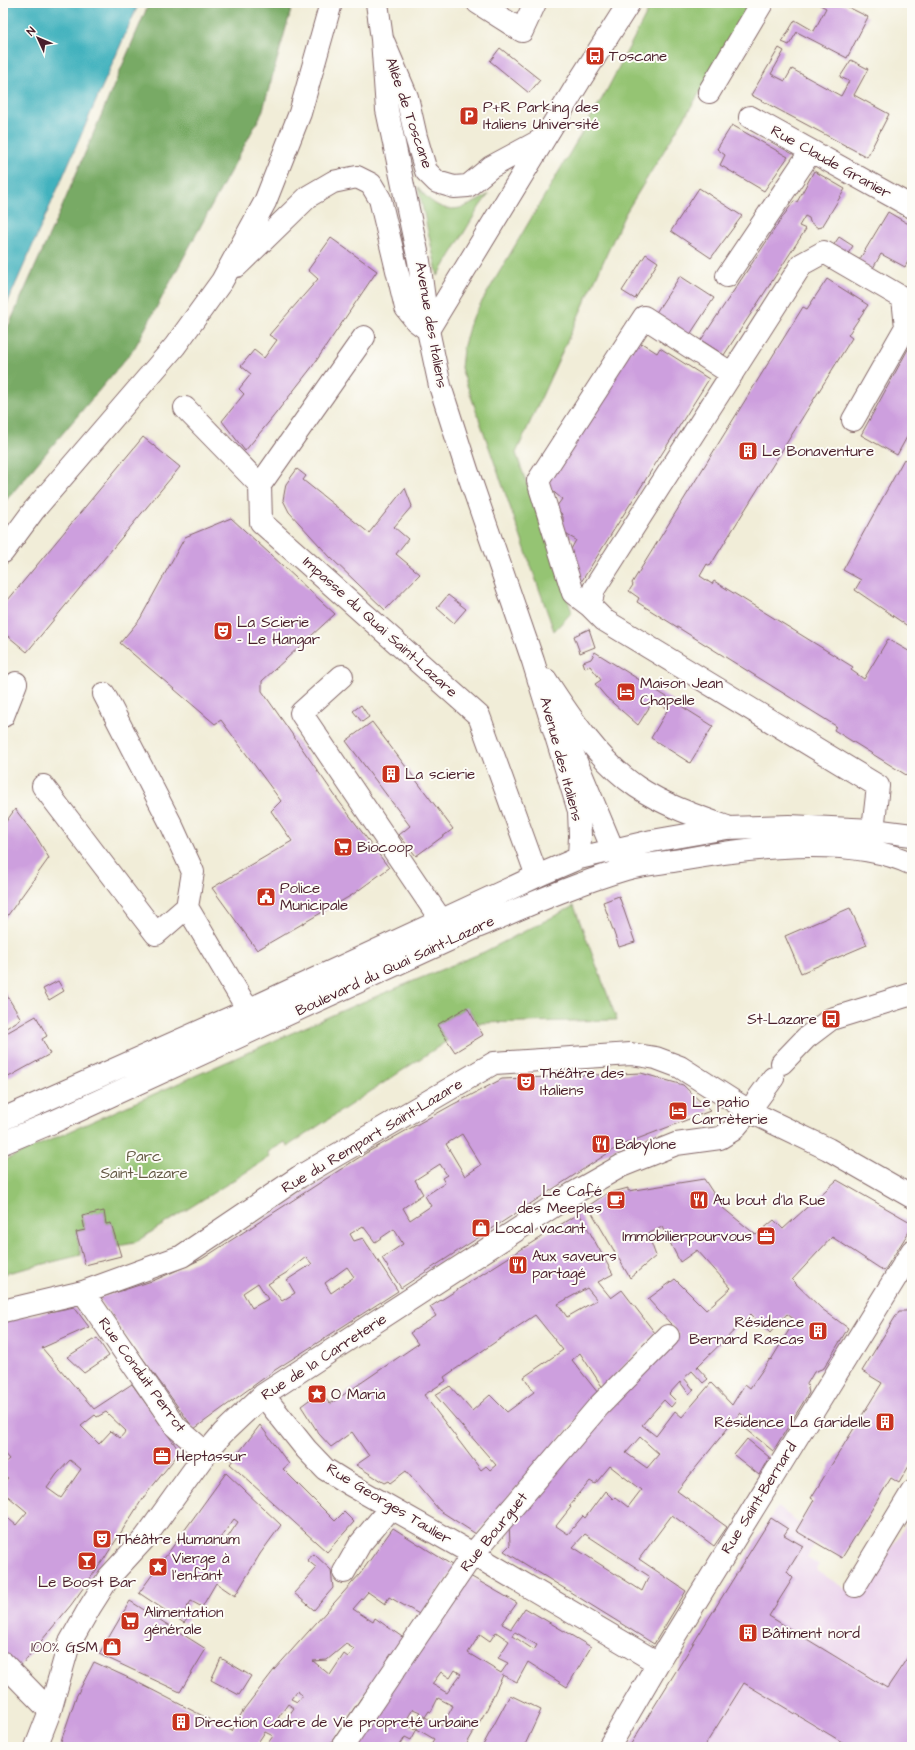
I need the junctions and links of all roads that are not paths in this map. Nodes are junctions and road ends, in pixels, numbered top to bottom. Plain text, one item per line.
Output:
1 (331, 3) edge
2 (377, 3) edge
3 (478, 3) edge
4 (535, 3) edge
5 (629, 3) edge
6 (762, 3) edge
7 (382, 39) junction
8 (709, 92) dead end
9 (750, 117) dead end
10 (544, 139) junction
11 (811, 151) junction
12 (912, 206) edge
13 (727, 276) dead end
14 (222, 281) junction
15 (428, 330) junction
16 (364, 337) dead end
17 (732, 374) junction
18 (185, 408) dead end
19 (853, 420) dead end
20 (260, 485) junction
21 (3, 552) edge
22 (590, 606) junction
23 (533, 661) junction
24 (342, 676) dead end
25 (16, 683) dead end
26 (104, 694) dead end
27 (3, 716) edge
28 (42, 786) dead end
29 (727, 828) junction
30 (873, 830) junction
31 (912, 835) edge
32 (613, 850) junction
33 (579, 858) junction
34 (912, 864) edge
35 (628, 869) junction
36 (537, 876) junction
37 (187, 906) junction
38 (441, 920) junction
39 (912, 994) edge
40 (248, 1010) junction
41 (749, 1111) junction
42 (3, 1119) edge
43 (3, 1143) edge
44 (912, 1197) edge
45 (912, 1251) edge
46 (905, 1278) edge
47 (83, 1292) junction
48 (3, 1311) edge
49 (668, 1336) dead end
50 (263, 1395) junction
51 (206, 1453) junction
52 (912, 1492) edge
53 (390, 1508) junction
54 (473, 1554) junction
55 (344, 1572) dead end
56 (855, 1586) dead end
57 (3, 1663) edge
58 (658, 1663) junction
59 (50, 1711) junction
60 (36, 1747) edge
61 (342, 1747) edge
62 (609, 1747) edge

1 - 14 street
2 - 7 street, Avenue des Italiens
3 - 4 street
5 - 10 street
6 - 8 street
7 - 10 street, Allée de Toscane
7 - 15 street, Avenue des Italiens
9 - 11 street, Rue Claude Granier
10 - 15 street
11 - 12 street, Rue Claude Granier
11 - 13 street
14 - 15 street
14 - 21 street
15 - 23 street, Avenue des Italiens
16 - 20 street
17 - 19 street
17 - 22 street
17 - 22 street
18 - 20 street
20 - 36 street, Impasse du Quai Saint-Lazare
22 - 30 street
23 - 29 street, Avenue des Italiens
23 - 32 street
23 - 33 street, Avenue des Italiens
24 - 38 street
25 - 27 street
26 - 37 street
28 - 37 street
29 - 30 street, Boulevard du Quai Saint-Lazare
29 - 32 street, Boulevard du Quai Saint-Lazare
30 - 31 street, Boulevard du Quai Saint-Lazare
32 - 33 street, Boulevard du Quai Saint-Lazare
32 - 35 street
33 - 36 street, Boulevard du Quai Saint-Lazare
34 - 35 street, Boulevard du Quai Saint-Lazare
35 - 43 street, Boulevard du Quai Saint-Lazare
36 - 38 street, Boulevard du Quai Saint-Lazare
37 - 40 street
38 - 40 street, Boulevard du Quai Saint-Lazare
39 - 41 street, Rue de la Carreterie
40 - 42 street, Boulevard du Quai Saint-Lazare
41 - 44 street, Rue du Rempart Saint-Lazare
41 - 47 street, Rue du Rempart Saint-Lazare
41 - 50 street, Rue de la Carreterie
45 - 46 street, Rue Saint-Bernard
46 - 58 street, Rue Saint-Bernard
47 - 48 street, Rue du Rempart Saint-Lazare
47 - 51 street, Rue Conduit Perrot
49 - 54 street, Rue Bourguet
50 - 51 street, Rue de la Carreterie
50 - 53 street, Rue Georges Taulier
51 - 59 street, Rue de la Carreterie
52 - 56 street
53 - 54 street, Rue Georges Taulier
53 - 55 street
54 - 58 street, Rue Georges Taulier
54 - 61 street, Rue Bourguet
57 - 59 street
58 - 62 street, Rue Saint-Bernard
59 - 60 street, Rue de la Carreterie

